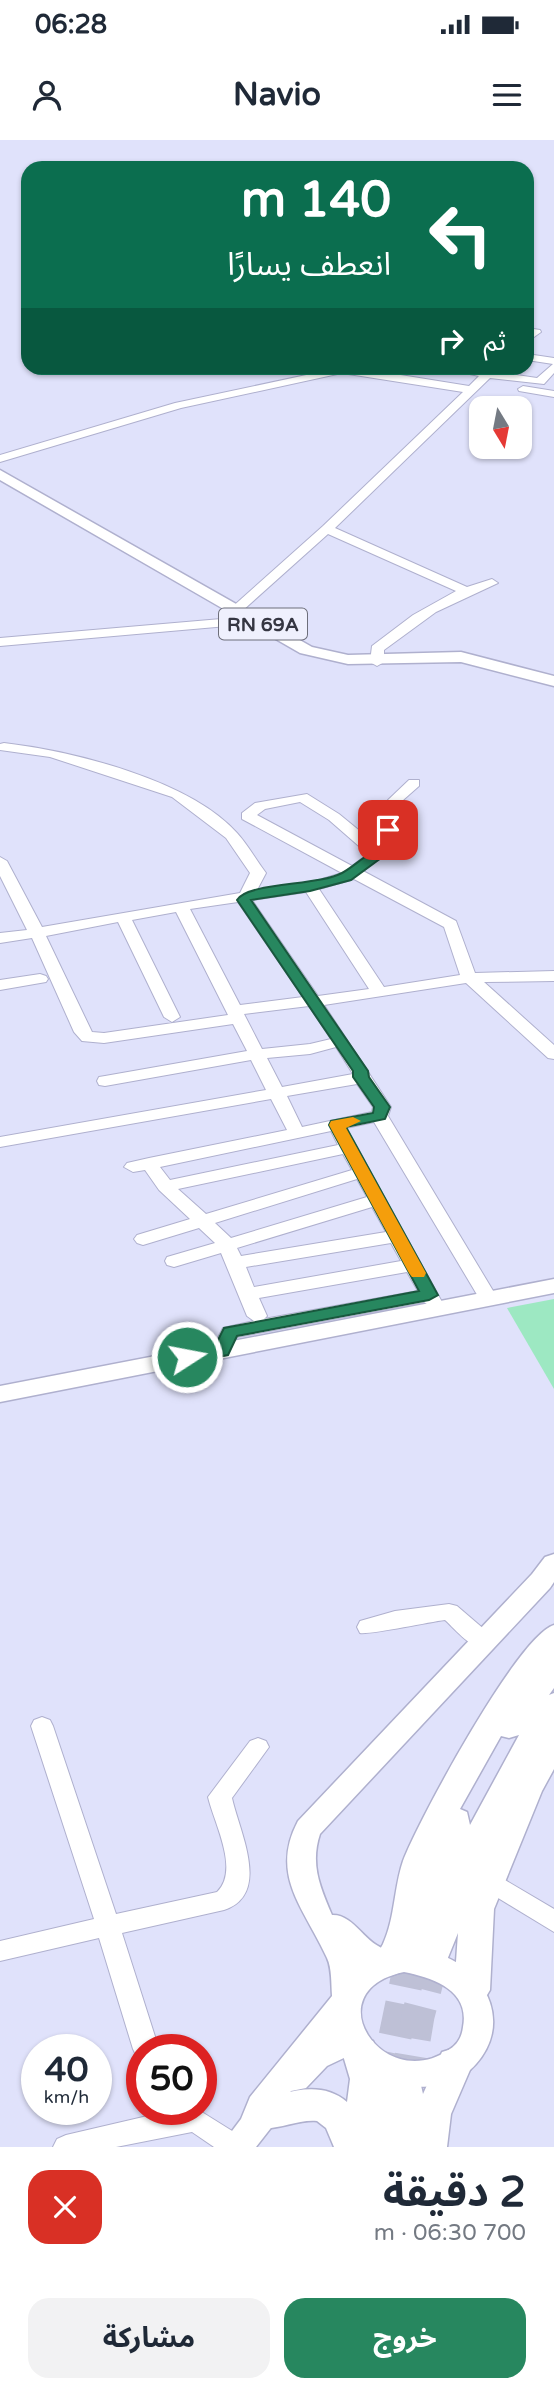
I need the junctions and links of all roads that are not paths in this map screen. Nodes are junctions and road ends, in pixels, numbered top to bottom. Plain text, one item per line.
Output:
1 (534, 358) edge
2 (554, 361) edge
3 (554, 367) edge
4 (319, 375) edge
5 (429, 375) edge
6 (483, 379) edge
7 (554, 394) edge
8 (0, 459) edge
9 (0, 474) edge
10 (327, 529) junction
11 (492, 583) dead end
12 (464, 590) junction
13 (236, 609) junction
14 (256, 620) junction
15 (0, 642) edge
16 (377, 662) junction
17 (554, 681) edge
18 (2, 747) edge
19 (414, 783) dead end
20 (0, 845) edge
21 (373, 849) junction
22 (0, 859) edge
23 (353, 873) junction
24 (310, 887) junction
25 (247, 895) junction
26 (181, 906) junction
27 (123, 917) junction
28 (37, 933) junction
29 (0, 938) edge
30 (554, 976) edge
31 (469, 978) junction
32 (40, 979) dead end
33 (0, 985) edge
34 (380, 993) junction
35 (311, 1002) junction
36 (237, 1014) junction
37 (172, 1017) dead end
38 (341, 1041) junction
39 (257, 1054) junction
40 (554, 1054) edge
41 (361, 1077) junction
42 (106, 1080) dead end
43 (276, 1092) junction
44 (379, 1116) junction
45 (337, 1125) junction
46 (297, 1133) junction
47 (0, 1142) edge
48 (349, 1147) junction
49 (362, 1172) junction
50 (165, 1186) junction
51 (377, 1200) junction
52 (202, 1220) junction
53 (397, 1236) junction
54 (143, 1239) dead end
55 (226, 1243) junction
56 (174, 1261) dead end
57 (235, 1263) junction
58 (413, 1265) junction
59 (554, 1286) edge
60 (247, 1294) junction
61 (489, 1298) junction
62 (433, 1302) junction
63 (265, 1327) junction
64 (1, 1390) edge
65 (554, 1563) edge
66 (368, 1627) dead end
67 (554, 1636) edge
68 (484, 1642) junction
69 (554, 1664) edge
70 (554, 1705) edge
71 (42, 1726) dead end
72 (554, 1740) edge
73 (258, 1747) dead end
74 (488, 1880) junction
75 (307, 1891) junction
76 (554, 1922) edge
77 (108, 1926) junction
78 (0, 1951) edge
79 (413, 1953) junction
80 (472, 1990) junction
81 (347, 2000) junction
82 (141, 2034) edge
83 (356, 2046) junction
84 (455, 2063) junction
85 (261, 2119) junction
86 (138, 2125) edge
87 (203, 2125) edge
88 (66, 2147) edge
89 (236, 2147) edge
90 (352, 2147) edge
91 (360, 2147) edge
92 (375, 2147) edge
93 (399, 2147) edge
94 (429, 2147) edge

1 - 2 street
3 - 6 street
4 - 8 street
5 - 6 street
6 - 7 street
6 - 10 street
9 - 13 main road, RN 69A
10 - 12 street
10 - 13 street
11 - 12 street
12 - 16 street
13 - 14 main road, RN 69A
14 - 15 street
14 - 16 main road, RN 69A
16 - 17 main road, RN 69A
18 - 25 street
19 - 21 street
20 - 22 street
21 - 23 street
21 - 23 street
22 - 28 street
23 - 24 street
23 - 31 street
24 - 25 street
24 - 34 street
25 - 26 street
25 - 35 street
26 - 27 street
26 - 36 street
27 - 28 street
27 - 37 street
28 - 29 street
28 - 36 street
30 - 31 street
31 - 34 street
31 - 40 street
32 - 33 street
34 - 35 street
35 - 36 street
35 - 38 street
36 - 39 street
38 - 39 street
38 - 41 street
39 - 42 street
39 - 43 street
41 - 43 street
41 - 44 street
43 - 46 street
43 - 47 street
44 - 45 street
44 - 61 street
45 - 46 street
45 - 48 street
46 - 50 street
48 - 49 street
48 - 50 street
49 - 51 street
49 - 52 street
50 - 52 street
51 - 53 street
51 - 55 street
52 - 54 street
52 - 55 street
53 - 57 street
53 - 58 street
55 - 56 street
55 - 57 street
57 - 60 street
58 - 60 street
58 - 62 street
59 - 61 main road
60 - 63 street
61 - 62 main road
62 - 63 main road
63 - 64 main road
65 - 68 main road
66 - 68 street
67 - 79 highway
68 - 75 main road
69 - 79 highway
70 - 79 highway
71 - 77 street
72 - 74 highway
73 - 77 street
74 - 76 street
74 - 80 highway
75 - 79 main road
75 - 81 main road
77 - 78 street
77 - 82 street
79 - 80 main road
79 - 81 main road
80 - 84 main road
81 - 83 main road
81 - 85 main road
83 - 84 main road
83 - 85 main road
83 - 91 highway
84 - 94 highway
85 - 89 main road
85 - 90 highway
86 - 88 street
87 - 89 street
92 - 93 highway

